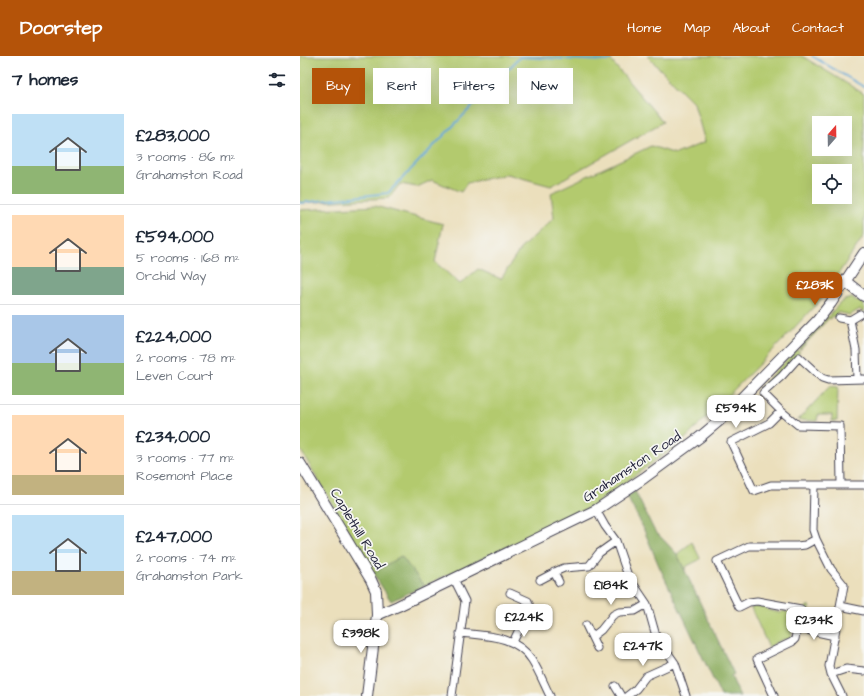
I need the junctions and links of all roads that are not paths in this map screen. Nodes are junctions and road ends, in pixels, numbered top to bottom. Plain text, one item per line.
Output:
1 (864, 253) edge
2 (845, 281) junction
3 (864, 296) edge
4 (860, 314) dead end
5 (839, 318) dead end
6 (850, 320) junction
7 (861, 379) edge
8 (781, 411) junction
9 (300, 463) edge
10 (841, 484) junction
11 (814, 485) junction
12 (864, 486) edge
13 (596, 510) junction
14 (816, 539) junction
15 (616, 541) junction
16 (554, 572) junction
17 (454, 579) junction
18 (540, 580) dead end
19 (559, 582) dead end
20 (510, 593) dead end
21 (647, 604) junction
22 (840, 606) junction
23 (864, 611) edge
24 (377, 615) junction
25 (586, 625) dead end
26 (798, 628) junction
27 (460, 633) junction
28 (592, 636) junction
29 (835, 636) junction
30 (513, 642) junction
31 (597, 648) dead end
32 (675, 663) junction
33 (864, 671) edge
34 (831, 674) junction
35 (616, 686) dead end
36 (367, 696) edge
37 (452, 696) edge
38 (550, 696) edge
39 (620, 696) edge
40 (626, 696) edge
41 (686, 696) edge
42 (774, 696) edge
43 (842, 696) edge

1 - 2 main road, Grahamston Road
2 - 3 main road
2 - 13 main road, Grahamston Road
4 - 6 street
5 - 6 street
6 - 7 street
7 - 8 street
8 - 10 street
8 - 11 street
9 - 24 main road, Caplethill Road
10 - 11 street
10 - 12 street
11 - 14 street
13 - 15 street
13 - 17 main road, Grahamston Road
14 - 22 street
14 - 26 street
15 - 16 street
15 - 21 street
16 - 18 street
16 - 19 street
17 - 24 main road, Grahamston Road
17 - 27 street
20 - 30 street
21 - 28 street
21 - 32 street
22 - 23 street
22 - 29 street
24 - 36 main road, Caplethill Road
25 - 28 street
26 - 29 street
26 - 42 street
27 - 30 street
27 - 37 street
28 - 31 street
29 - 34 street
30 - 38 street
32 - 40 street
32 - 41 street
33 - 34 street
34 - 43 street
35 - 39 street

